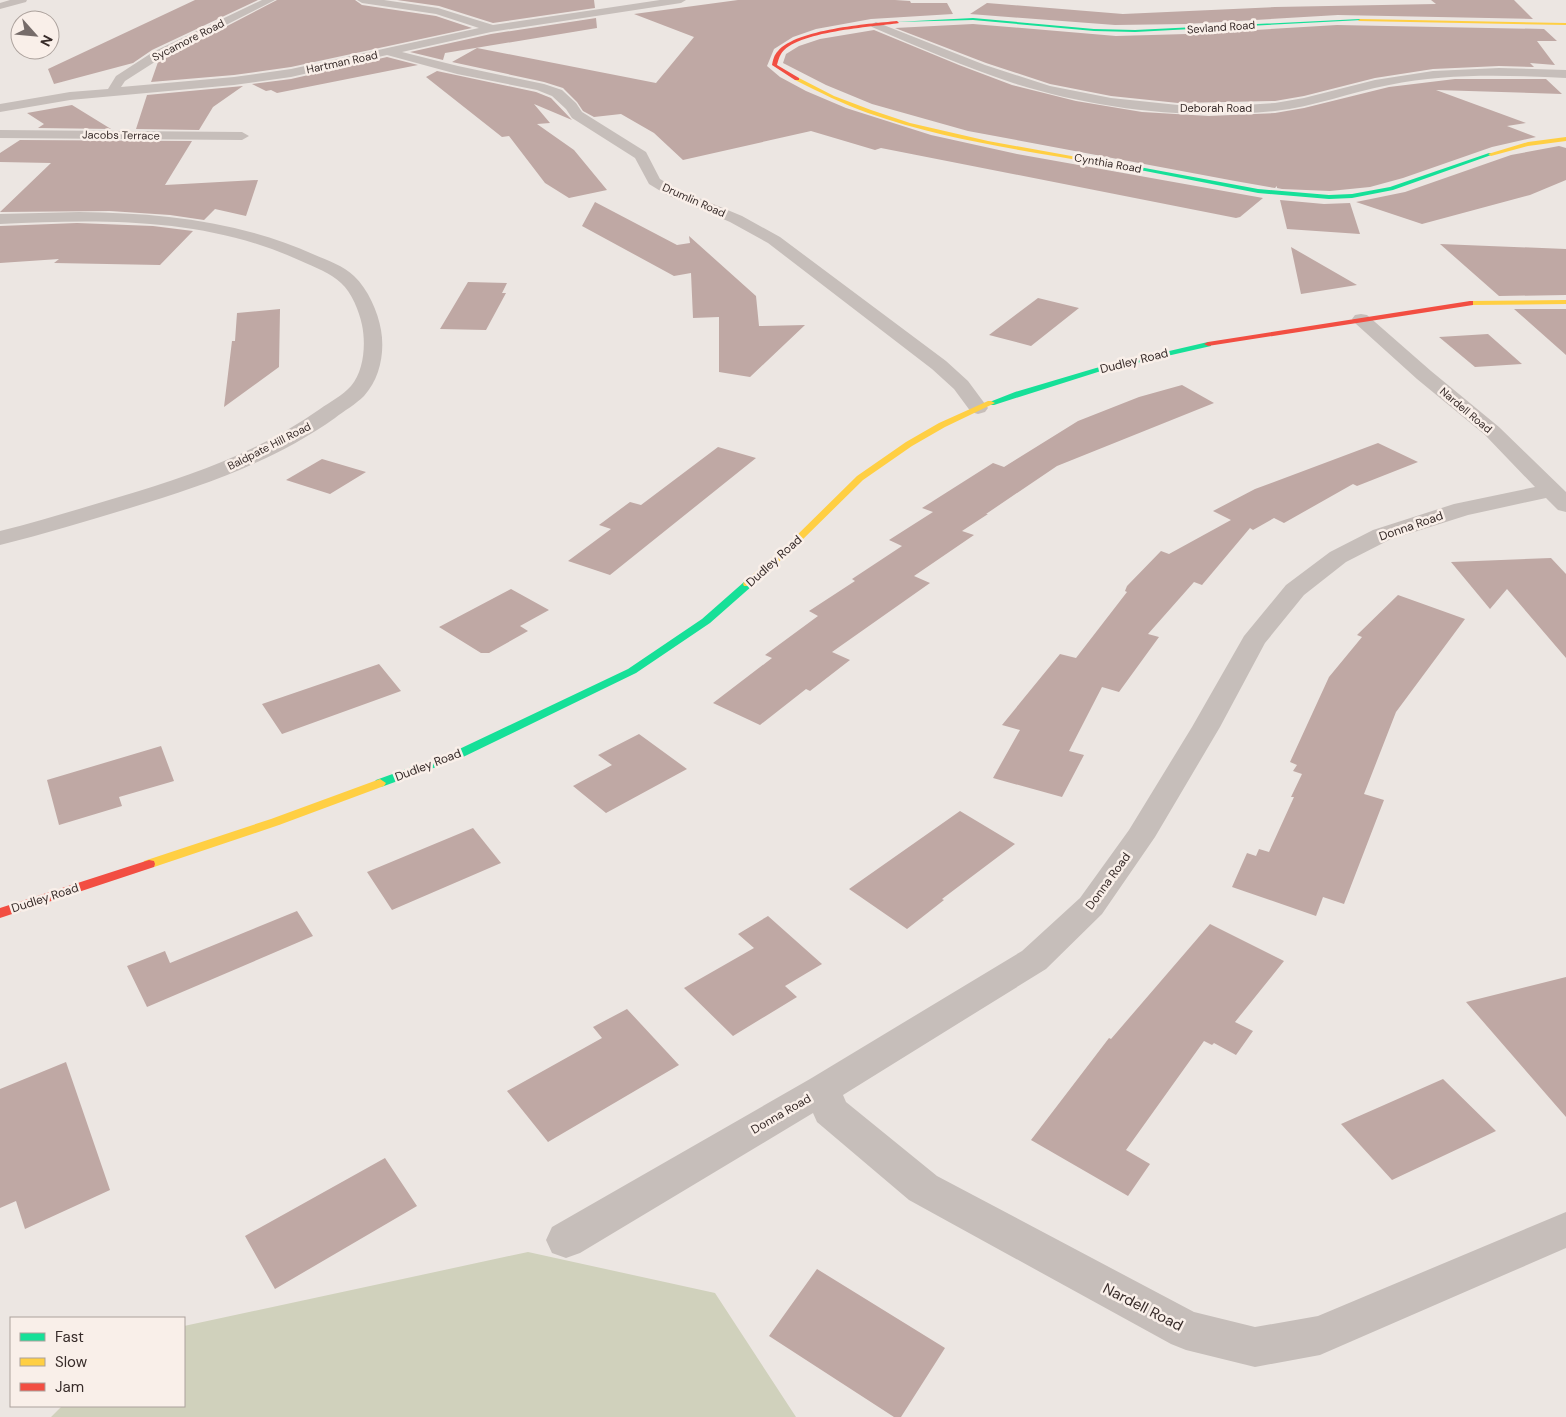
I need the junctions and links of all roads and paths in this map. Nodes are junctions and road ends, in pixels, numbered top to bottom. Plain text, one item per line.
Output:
1 (22, 0) edge
2 (270, 0) edge
3 (362, 0) edge
4 (681, 0) edge
5 (0, 6) edge
6 (1566, 24) edge
7 (876, 25) junction
8 (491, 29) junction
9 (387, 52) junction
10 (1566, 74) edge
11 (113, 90) junction
12 (0, 108) edge
13 (0, 134) edge
14 (242, 136) dead end
15 (1566, 138) edge
16 (0, 219) edge
17 (1566, 302) edge
18 (1361, 319) junction
19 (978, 408) junction
20 (1558, 498) edge
21 (0, 538) edge
22 (0, 913) edge
23 (823, 1089) junction
24 (1566, 1229) edge
25 (566, 1240) dead end

1 - 5 street
2 - 11 street, Sycamore Road
3 - 8 street
4 - 8 street, Hartman Road
6 - 7 street, Sevland Road
7 - 10 street, Deborah Road
7 - 15 street, Cynthia Road
8 - 9 street, Hartman Road
9 - 11 street, Hartman Road
9 - 19 street, Drumlin Road
11 - 12 street, Hartman Road
13 - 14 street, Jacobs Terrace
16 - 21 street, Baldpate Hill Road
17 - 18 street, Dudley Road
18 - 19 street, Dudley Road
18 - 20 street, Nardell Road
19 - 22 street, Dudley Road
20 - 23 street, Donna Road
23 - 24 street, Nardell Road
23 - 25 street, Donna Road

